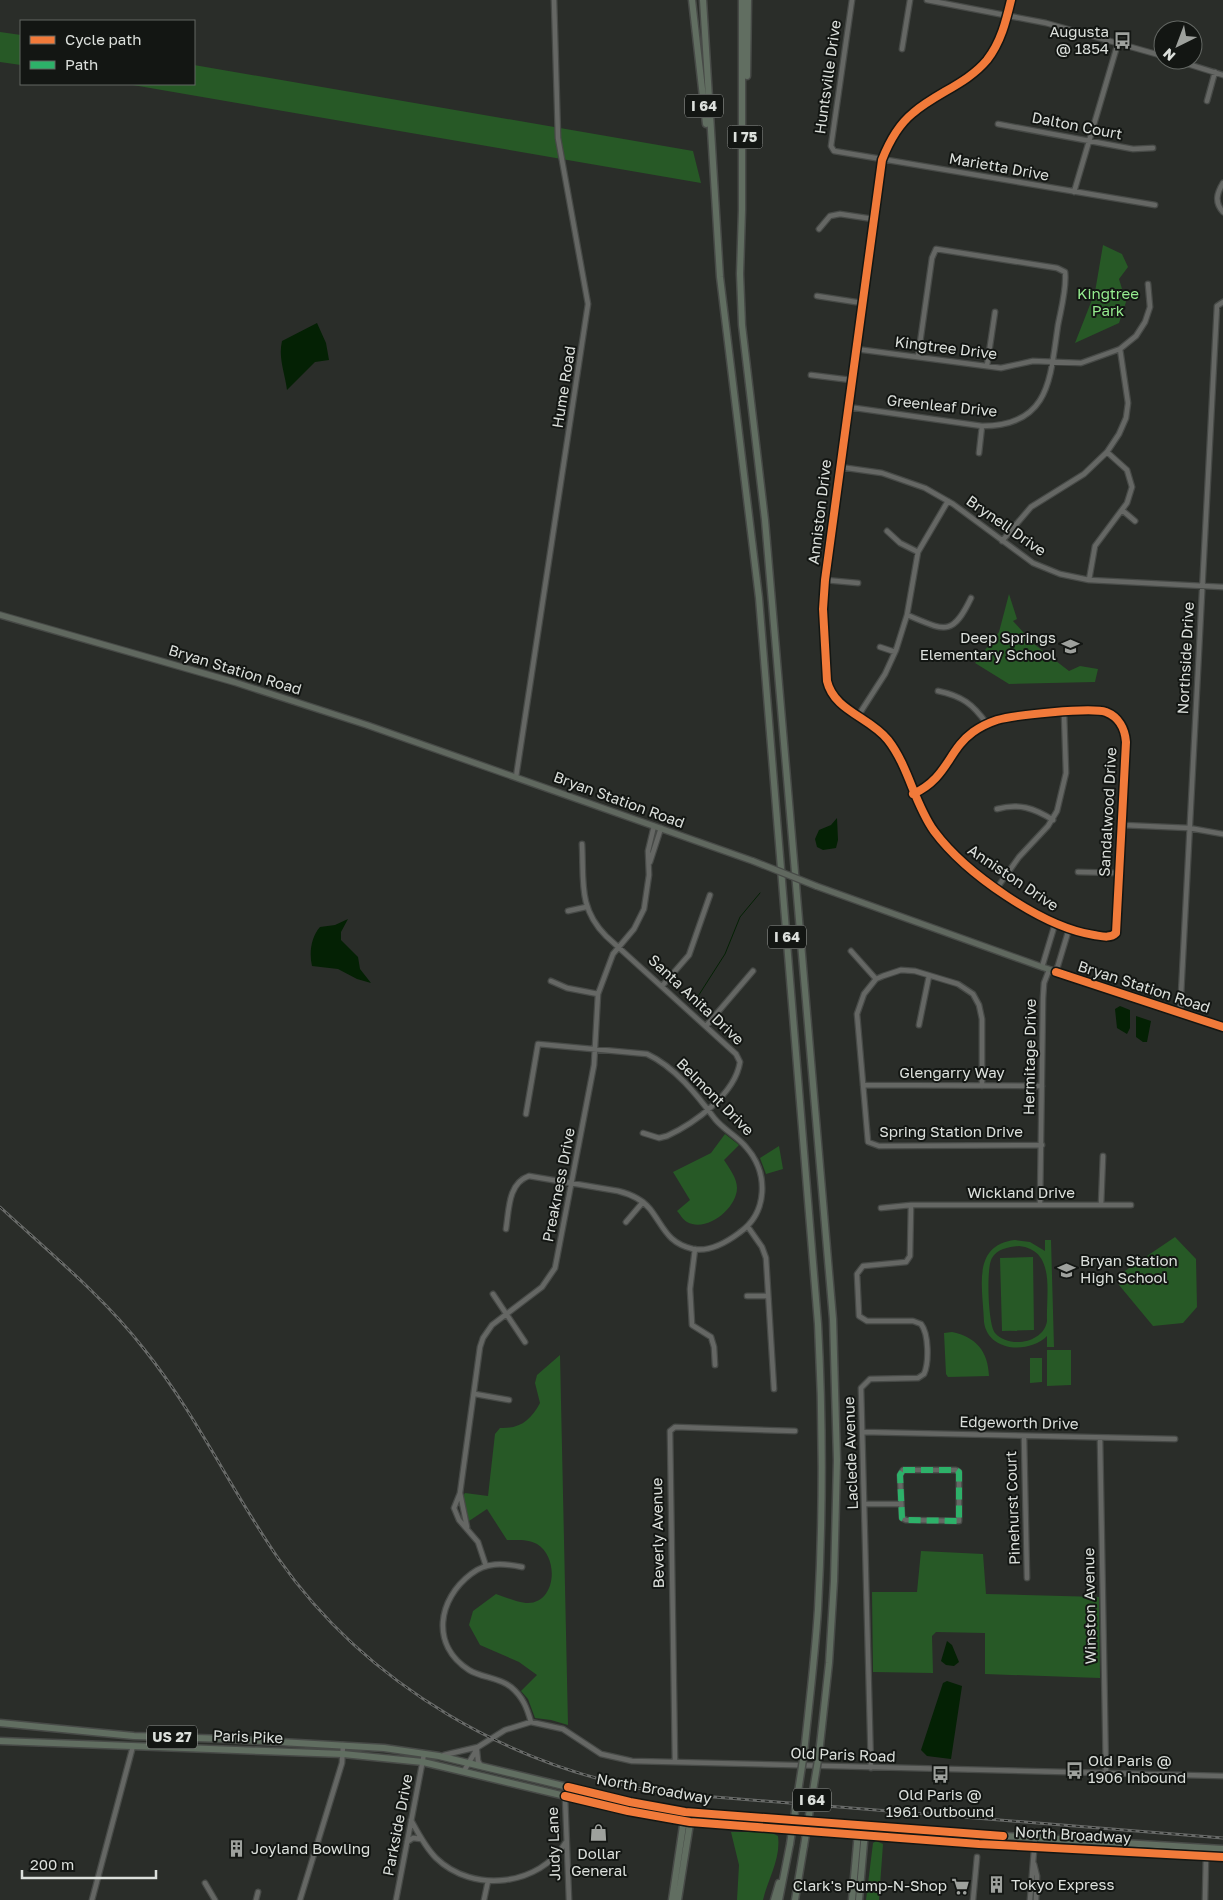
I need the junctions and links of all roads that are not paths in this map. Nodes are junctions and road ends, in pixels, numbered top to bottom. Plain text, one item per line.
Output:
1 (554, 0) edge
2 (692, 0) edge
3 (702, 0) edge
4 (742, 0) edge
5 (748, 0) edge
6 (852, 0) edge
7 (910, 0) edge
8 (927, 0) edge
9 (1011, 0) edge
10 (1008, 15) junction
11 (1118, 42) junction
12 (902, 49) dead end
13 (1153, 53) edge
14 (1203, 68) edge
15 (1215, 72) junction
16 (1223, 75) edge
17 (1207, 100) dead end
18 (998, 124) dead end
19 (1088, 141) junction
20 (1153, 148) dead end
21 (839, 153) joint
22 (882, 160) junction
23 (1223, 183) edge
24 (1074, 192) junction
25 (1155, 205) dead end
26 (715, 212) junction
27 (1223, 212) edge
28 (873, 219) junction
29 (820, 229) dead end
30 (740, 274) junction
31 (1148, 284) dead end
32 (817, 296) dead end
33 (862, 302) junction
34 (1221, 303) edge
35 (996, 312) dead end
36 (856, 349) junction
37 (1120, 349) junction
38 (918, 357) junction
39 (1053, 362) junction
40 (987, 366) junction
41 (811, 375) dead end
42 (851, 380) junction
43 (848, 407) junction
44 (982, 426) junction
45 (1107, 452) junction
46 (979, 453) dead end
47 (840, 467) junction
48 (948, 501) junction
49 (1122, 510) junction
50 (1135, 520) dead end
51 (887, 531) dead end
52 (1002, 541) junction
53 (918, 552) junction
54 (825, 580) junction
55 (1089, 580) junction
56 (858, 584) dead end
57 (1202, 586) junction
58 (1223, 587) edge
59 (971, 598) dead end
60 (0, 615) edge
61 (908, 615) junction
62 (880, 647) dead end
63 (895, 652) junction
64 (938, 691) dead end
65 (1064, 713) junction
66 (858, 716) junction
67 (986, 724) junction
68 (516, 777) junction
69 (913, 794) junction
70 (997, 809) dead end
71 (1052, 820) junction
72 (1122, 825) junction
73 (654, 826) junction
74 (661, 828) junction
75 (1189, 828) junction
76 (1223, 834) edge
77 (582, 844) dead end
78 (650, 863) junction
79 (1078, 872) dead end
80 (1119, 873) junction
81 (997, 888) junction
82 (710, 895) dead end
83 (586, 907) junction
84 (568, 911) dead end
85 (1054, 924) junction
86 (1069, 929) junction
87 (1114, 936) joint
88 (620, 947) junction
89 (851, 951) dead end
90 (1042, 967) junction
91 (753, 971) dead end
92 (1052, 971) junction
93 (929, 976) junction
94 (876, 979) junction
95 (551, 981) dead end
96 (662, 986) junction
97 (598, 994) junction
98 (1180, 1014) junction
99 (919, 1025) dead end
100 (706, 1026) junction
101 (1223, 1027) edge
102 (594, 1048) junction
103 (863, 1085) junction
104 (982, 1086) junction
105 (1042, 1086) junction
106 (708, 1108) junction
107 (526, 1114) dead end
108 (643, 1133) dead end
109 (1042, 1145) junction
110 (1103, 1156) dead end
111 (573, 1183) junction
112 (643, 1202) junction
113 (911, 1205) junction
114 (1040, 1205) junction
115 (1101, 1205) junction
116 (1131, 1205) dead end
117 (881, 1208) dead end
118 (626, 1222) dead end
119 (748, 1227) junction
120 (506, 1229) dead end
121 (695, 1249) junction
122 (493, 1294) dead end
123 (747, 1296) dead end
124 (768, 1296) junction
125 (508, 1313) junction
126 (525, 1342) dead end
127 (715, 1365) dead end
128 (774, 1389) dead end
129 (475, 1394) junction
130 (509, 1400) dead end
131 (796, 1431) dead end
132 (863, 1432) junction
133 (1024, 1437) junction
134 (1100, 1438) junction
135 (1175, 1439) dead end
136 (460, 1492) junction
137 (865, 1504) junction
138 (900, 1504) junction
139 (468, 1527) junction
140 (486, 1566) junction
141 (522, 1567) dead end
142 (1027, 1578) dead end
143 (531, 1722) junction
144 (0, 1723) edge
145 (134, 1736) junction
146 (0, 1741) edge
147 (343, 1745) junction
148 (133, 1746) junction
149 (478, 1747) junction
150 (469, 1750) junction
151 (343, 1754) junction
152 (424, 1754) junction
153 (439, 1756) junction
154 (423, 1762) junction
155 (467, 1762) junction
156 (675, 1762) junction
157 (481, 1766) junction
158 (871, 1768) junction
159 (464, 1771) junction
160 (1106, 1774) junction
161 (1223, 1776) edge
162 (568, 1787) junction
163 (565, 1796) junction
164 (689, 1812) junction
165 (411, 1820) junction
166 (687, 1821) junction
167 (862, 1826) junction
168 (862, 1835) junction
169 (1035, 1838) junction
170 (421, 1839) junction
171 (407, 1842) junction
172 (566, 1842) junction
173 (1034, 1847) junction
174 (1206, 1848) junction
175 (1223, 1849) edge
176 (1206, 1856) junction
177 (978, 1857) dead end
178 (1223, 1857) edge
179 (786, 1861) junction
180 (1034, 1863) junction
181 (488, 1882) junction
182 (205, 1883) dead end
183 (258, 1892) dead end
184 (92, 1900) edge
185 (214, 1900) edge
186 (256, 1900) edge
187 (300, 1900) edge
188 (396, 1900) edge
189 (484, 1900) edge
190 (568, 1900) edge
191 (672, 1900) edge
192 (678, 1900) edge
193 (774, 1900) edge
194 (779, 1900) edge
195 (795, 1900) edge
196 (852, 1900) edge
197 (859, 1900) edge
198 (973, 1900) edge
199 (1030, 1900) edge
200 (1036, 1900) edge
201 (1205, 1900) edge

1 - 68 street, Hume Road
2 - 26 highway, I 64
3 - 26 highway, I 75
4 - 30 highway, I 64
5 - 30 highway, I 75
6 - 21 street, Huntsville Drive
7 - 12 street
8 - 10 street
9 - 10 street, Anniston Drive
10 - 11 street
10 - 22 street, Anniston Drive
11 - 13 street
11 - 19 street
14 - 15 street
15 - 16 street
15 - 17 street
18 - 19 street, Dalton Court
19 - 20 street, Dalton Court
19 - 24 street
21 - 22 street, Marietta Drive
22 - 24 street, Marietta Drive
22 - 28 street, Anniston Drive
23 - 27 street
24 - 25 street, Marietta Drive
26 - 179 highway, I 64, bridge
28 - 29 street
28 - 33 street, Anniston Drive
30 - 195 highway, I 64, bridge
31 - 37 street
32 - 33 street
33 - 36 street, Anniston Drive
34 - 57 street, Northside Drive
35 - 40 street
36 - 38 street, Kingtree Drive
36 - 42 street, Anniston Drive
37 - 39 street, Kingtree Drive
37 - 45 street
38 - 39 street, Greenleaf Drive
38 - 40 street, Kingtree Drive
39 - 40 street, Kingtree Drive
39 - 44 street, Greenleaf Drive
41 - 42 street
42 - 43 street, Anniston Drive
43 - 44 street, Greenleaf Drive
43 - 47 street, Anniston Drive
44 - 46 street
45 - 49 street
45 - 52 street
47 - 48 street, Brynell Drive
47 - 54 street, Anniston Drive
48 - 52 street, Brynell Drive
48 - 53 street
49 - 50 street
49 - 55 street
51 - 53 street
52 - 55 street, Brynell Drive
53 - 61 street
54 - 56 street
54 - 66 street, Anniston Drive
55 - 57 street, Brynell Drive
57 - 58 street, Brynell Drive
57 - 75 street, Northside Drive
59 - 61 street
60 - 68 main road, Bryan Station Road
61 - 63 street
62 - 63 street
63 - 66 street
64 - 67 street
65 - 67 street, Sandalwood Drive
65 - 71 street
65 - 72 street, Sandalwood Drive
66 - 69 street, Anniston Drive
67 - 69 street, Sandalwood Drive
68 - 73 main road, Bryan Station Road
69 - 81 street, Anniston Drive
70 - 71 street
71 - 81 street
72 - 75 street
72 - 80 street, Sandalwood Drive
73 - 74 main road, Bryan Station Road
73 - 78 street, Preakness Drive
74 - 78 street, Preakness Drive
74 - 90 main road, Bryan Station Road, bridge
75 - 76 street
75 - 98 street, Northside Drive
77 - 83 street, Santa Anita Drive
78 - 88 street, Preakness Drive
79 - 80 street
80 - 87 street, Sandalwood Drive
81 - 85 street, Anniston Drive
82 - 96 street
83 - 84 street
83 - 88 street, Santa Anita Drive
85 - 86 street, Anniston Drive
85 - 90 street, Anniston Drive
86 - 87 street, Anniston Drive
86 - 92 street, Anniston Drive
88 - 96 street, Santa Anita Drive
88 - 97 street, Preakness Drive
89 - 94 street
90 - 92 main road, Bryan Station Road
91 - 100 street
92 - 98 main road, Bryan Station Road
92 - 105 street, Hermitage Drive
93 - 94 street
93 - 99 street
93 - 104 street
94 - 103 street, Spring Station Drive
95 - 97 street
96 - 100 street, Santa Anita Drive
97 - 102 street, Preakness Drive
98 - 101 main road, Bryan Station Road
100 - 106 street, Santa Anita Drive
102 - 106 street, Belmont Drive
102 - 107 street, Belmont Drive
102 - 111 street, Preakness Drive
103 - 104 street, Glengarry Way
103 - 109 street, Spring Station Drive
104 - 105 street, Glengarry Way
105 - 109 street, Hermitage Drive
106 - 108 street, Santa Anita Drive
106 - 119 street, Belmont Drive
109 - 114 street, Hermitage Drive
110 - 115 street
111 - 112 street
111 - 120 street
111 - 125 street, Preakness Drive
112 - 118 street
112 - 121 street
113 - 114 street, Wickland Drive
113 - 117 street, Wickland Drive
113 - 132 street, Laclede Avenue
114 - 115 street, Wickland Drive
115 - 116 street, Wickland Drive
119 - 121 street, Belmont Drive
119 - 124 street
121 - 127 street
122 - 125 street
123 - 124 street
124 - 128 street
125 - 126 street
125 - 129 street, Preakness Drive
129 - 130 street
129 - 136 street, Preakness Drive
131 - 156 street, Beverly Avenue
132 - 133 street, Edgeworth Drive
132 - 137 street, Laclede Avenue
133 - 134 street, Edgeworth Drive
133 - 142 street, Pinehurst Court
134 - 135 street, Edgeworth Drive
134 - 160 street, Winston Avenue
136 - 139 street, Preakness Drive
136 - 139 street, Preakness Drive
137 - 138 street
137 - 158 street, Laclede Avenue
138 - 138 street
139 - 140 street, Preakness Drive
140 - 141 street
140 - 143 street
143 - 149 street, Old Paris Road
143 - 156 street, Old Paris Road
144 - 145 highway, Paris Pike / US 27
145 - 147 highway, Paris Pike / US 27
145 - 148 highway
146 - 148 highway, Paris Pike / US 27
147 - 151 street
147 - 152 highway, Paris Pike / US 27
148 - 151 highway, Paris Pike / US 27
148 - 184 street
149 - 150 street, Old Paris Road
149 - 155 street
149 - 157 street
150 - 153 street, Old Paris Road
150 - 155 street
151 - 154 highway, Paris Pike / US 27
151 - 187 street
152 - 153 highway, North Broadway / US 27
152 - 154 street, Parkside Drive
153 - 155 highway, North Broadway / US 27
154 - 159 highway, Paris Pike / US 27
154 - 165 street, Parkside Drive
155 - 157 highway, North Broadway / US 27
155 - 159 street
156 - 158 street, Old Paris Road
157 - 162 highway, North Broadway / US 27
158 - 160 street, Old Paris Road
159 - 163 highway, North Broadway / US 27
160 - 161 street, Old Paris Road
162 - 163 street, Judy Lane
162 - 164 highway, North Broadway / US 27
163 - 166 highway, North Broadway / US 27
163 - 172 street, Judy Lane
164 - 166 highway
164 - 167 highway, North Broadway / US 27
165 - 170 street
165 - 171 street, Parkside Drive
166 - 168 highway, North Broadway / US 27
166 - 191 highway
166 - 192 highway
167 - 168 highway
167 - 169 highway, North Broadway / US 27
168 - 173 highway, North Broadway / US 27
168 - 196 highway
168 - 197 highway
169 - 173 street
169 - 174 highway, North Broadway / US 27
170 - 171 street
170 - 181 street
171 - 188 street, Parkside Drive
172 - 181 street
172 - 190 street, Judy Lane
173 - 176 highway, North Broadway / US 27
173 - 180 street
174 - 175 highway, North Broadway / US 27
174 - 176 street
176 - 178 highway, North Broadway / US 27
176 - 201 street
177 - 198 street
179 - 193 highway
179 - 194 highway, I 64
180 - 199 street
180 - 200 street
181 - 189 street
182 - 185 street
183 - 186 street

